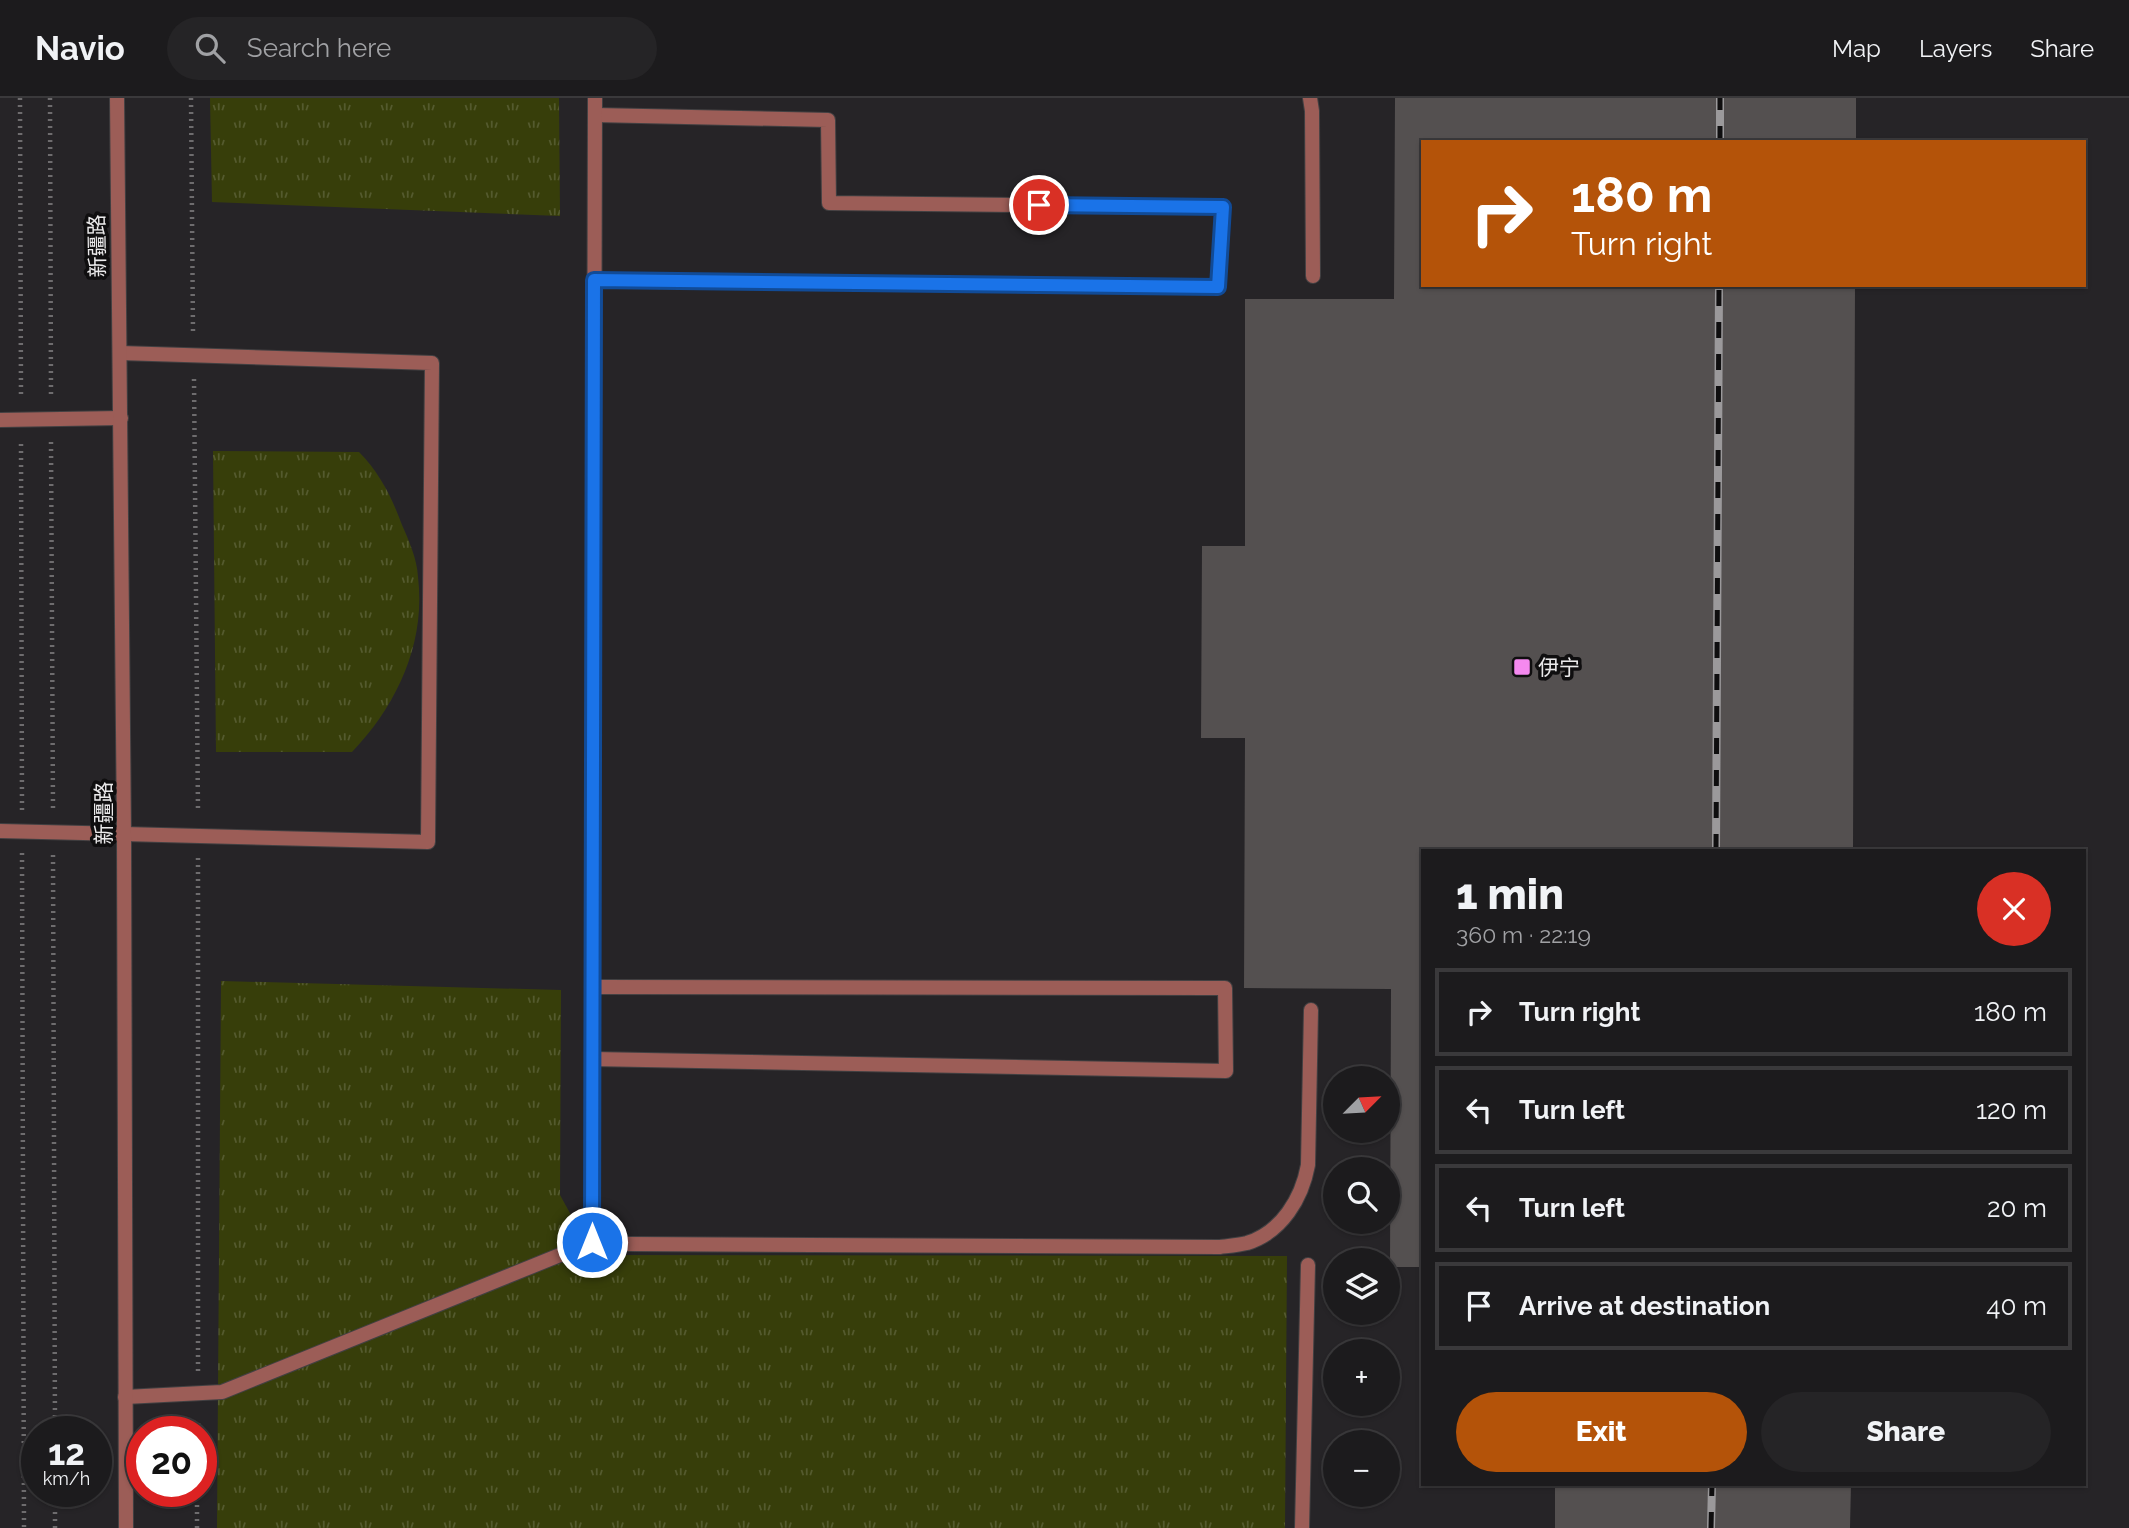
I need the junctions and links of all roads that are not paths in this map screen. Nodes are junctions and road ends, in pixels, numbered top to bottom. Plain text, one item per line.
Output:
1 (117, 98) edge
2 (595, 98) edge
3 (1310, 98) edge
4 (595, 115) junction
5 (1313, 276) dead end
6 (594, 280) junction
7 (120, 353) junction
8 (121, 418) junction
9 (0, 420) edge
10 (0, 831) edge
11 (124, 834) junction
12 (593, 987) junction
13 (1311, 1010) dead end
14 (592, 1059) junction
15 (627, 1244) dead end
16 (1308, 1265) dead end
17 (125, 1397) junction
18 (126, 1528) edge
19 (1302, 1528) edge

1 - 7 street, 新疆路
2 - 4 street
3 - 5 street
4 - 6 street
4 - 6 street
6 - 12 street
7 - 8 street, 新疆路
7 - 11 street
8 - 9 street
8 - 11 street, 新疆路
10 - 11 street
11 - 17 street, 新疆路
12 - 14 street
12 - 14 street
13 - 15 street
14 - 17 street
16 - 19 street
17 - 18 street, 新疆路

